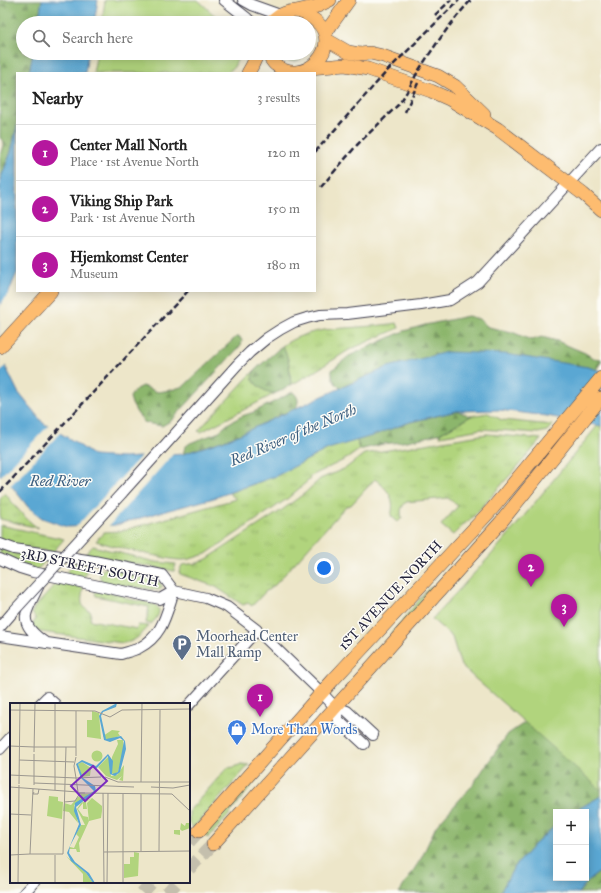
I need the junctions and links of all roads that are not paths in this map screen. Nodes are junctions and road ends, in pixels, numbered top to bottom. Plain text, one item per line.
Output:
1 (224, 0) edge
2 (243, 0) edge
3 (330, 0) edge
4 (348, 0) edge
5 (233, 7) junction
6 (296, 11) junction
7 (240, 16) edge
8 (244, 16) edge
9 (271, 16) edge
10 (281, 16) edge
11 (309, 16) edge
12 (316, 21) edge
13 (326, 37) junction
14 (256, 60) edge
15 (271, 60) edge
16 (310, 68) junction
17 (249, 72) edge
18 (292, 72) edge
19 (300, 72) edge
20 (498, 129) junction
21 (601, 148) edge
22 (569, 183) junction
23 (601, 210) edge
24 (51, 292) edge
25 (0, 347) edge
26 (601, 378) edge
27 (601, 398) edge
28 (0, 544) edge
29 (0, 560) edge
30 (40, 583) junction
31 (174, 591) junction
32 (0, 627) edge
33 (257, 630) junction
34 (0, 636) edge
35 (46, 643) junction
36 (322, 693) junction
37 (190, 704) edge
38 (335, 707) junction
39 (373, 735) dead end
40 (10, 737) edge
41 (364, 744) dead end
42 (0, 749) edge
43 (199, 831) tunnel mouth
44 (212, 844) tunnel mouth
45 (33, 883) edge
46 (24, 893) edge

1 - 5 street
2 - 9 street
3 - 6 main road
4 - 13 main road
5 - 7 street
5 - 8 street
6 - 10 main road
6 - 11 main road
12 - 13 main road
13 - 16 main road
13 - 20 main road
14 - 17 main road
15 - 18 main road
16 - 19 main road
16 - 20 main road
20 - 22 main road
21 - 22 street
22 - 23 main road
22 - 30 street, bridge
24 - 25 main road
26 - 36 main road, 1ST AVENUE NORTH
27 - 38 main road
28 - 31 street
29 - 31 street, 3RD STREET SOUTH
30 - 32 street, bridge
30 - 35 street
31 - 33 street
31 - 35 street
33 - 36 street
33 - 37 street
34 - 35 street
36 - 38 street
36 - 43 main road, 1ST AVENUE NORTH
38 - 39 street
38 - 41 street
38 - 44 main road
40 - 42 street
45 - 46 street

